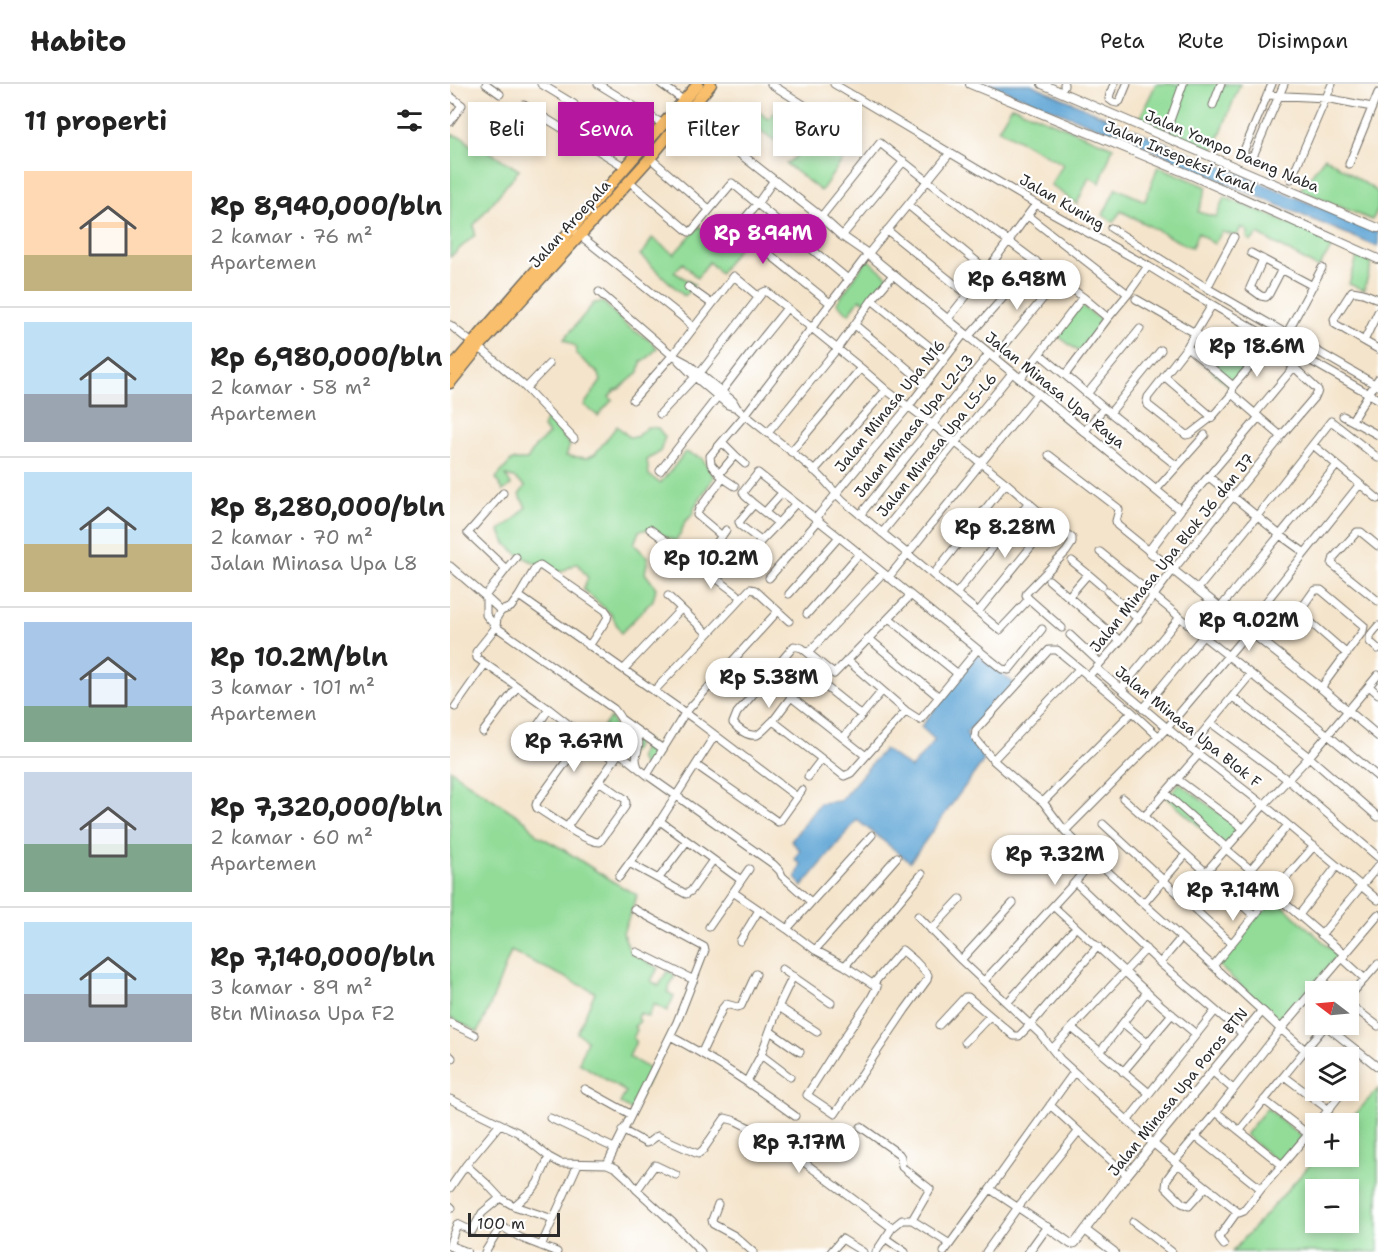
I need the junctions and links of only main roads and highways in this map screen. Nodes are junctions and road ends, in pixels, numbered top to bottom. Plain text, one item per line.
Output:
1 (698, 84) edge
2 (711, 84) edge
3 (576, 232) junction
4 (476, 345) junction
5 (450, 369) edge
6 (450, 383) edge

1 - 3 main road, Jalan Aroepala
2 - 3 main road, Jalan Aroepala
3 - 4 main road, Jalan Aroepala
4 - 5 main road, Jalan Aroepala
4 - 6 main road, Jalan Aroepala

